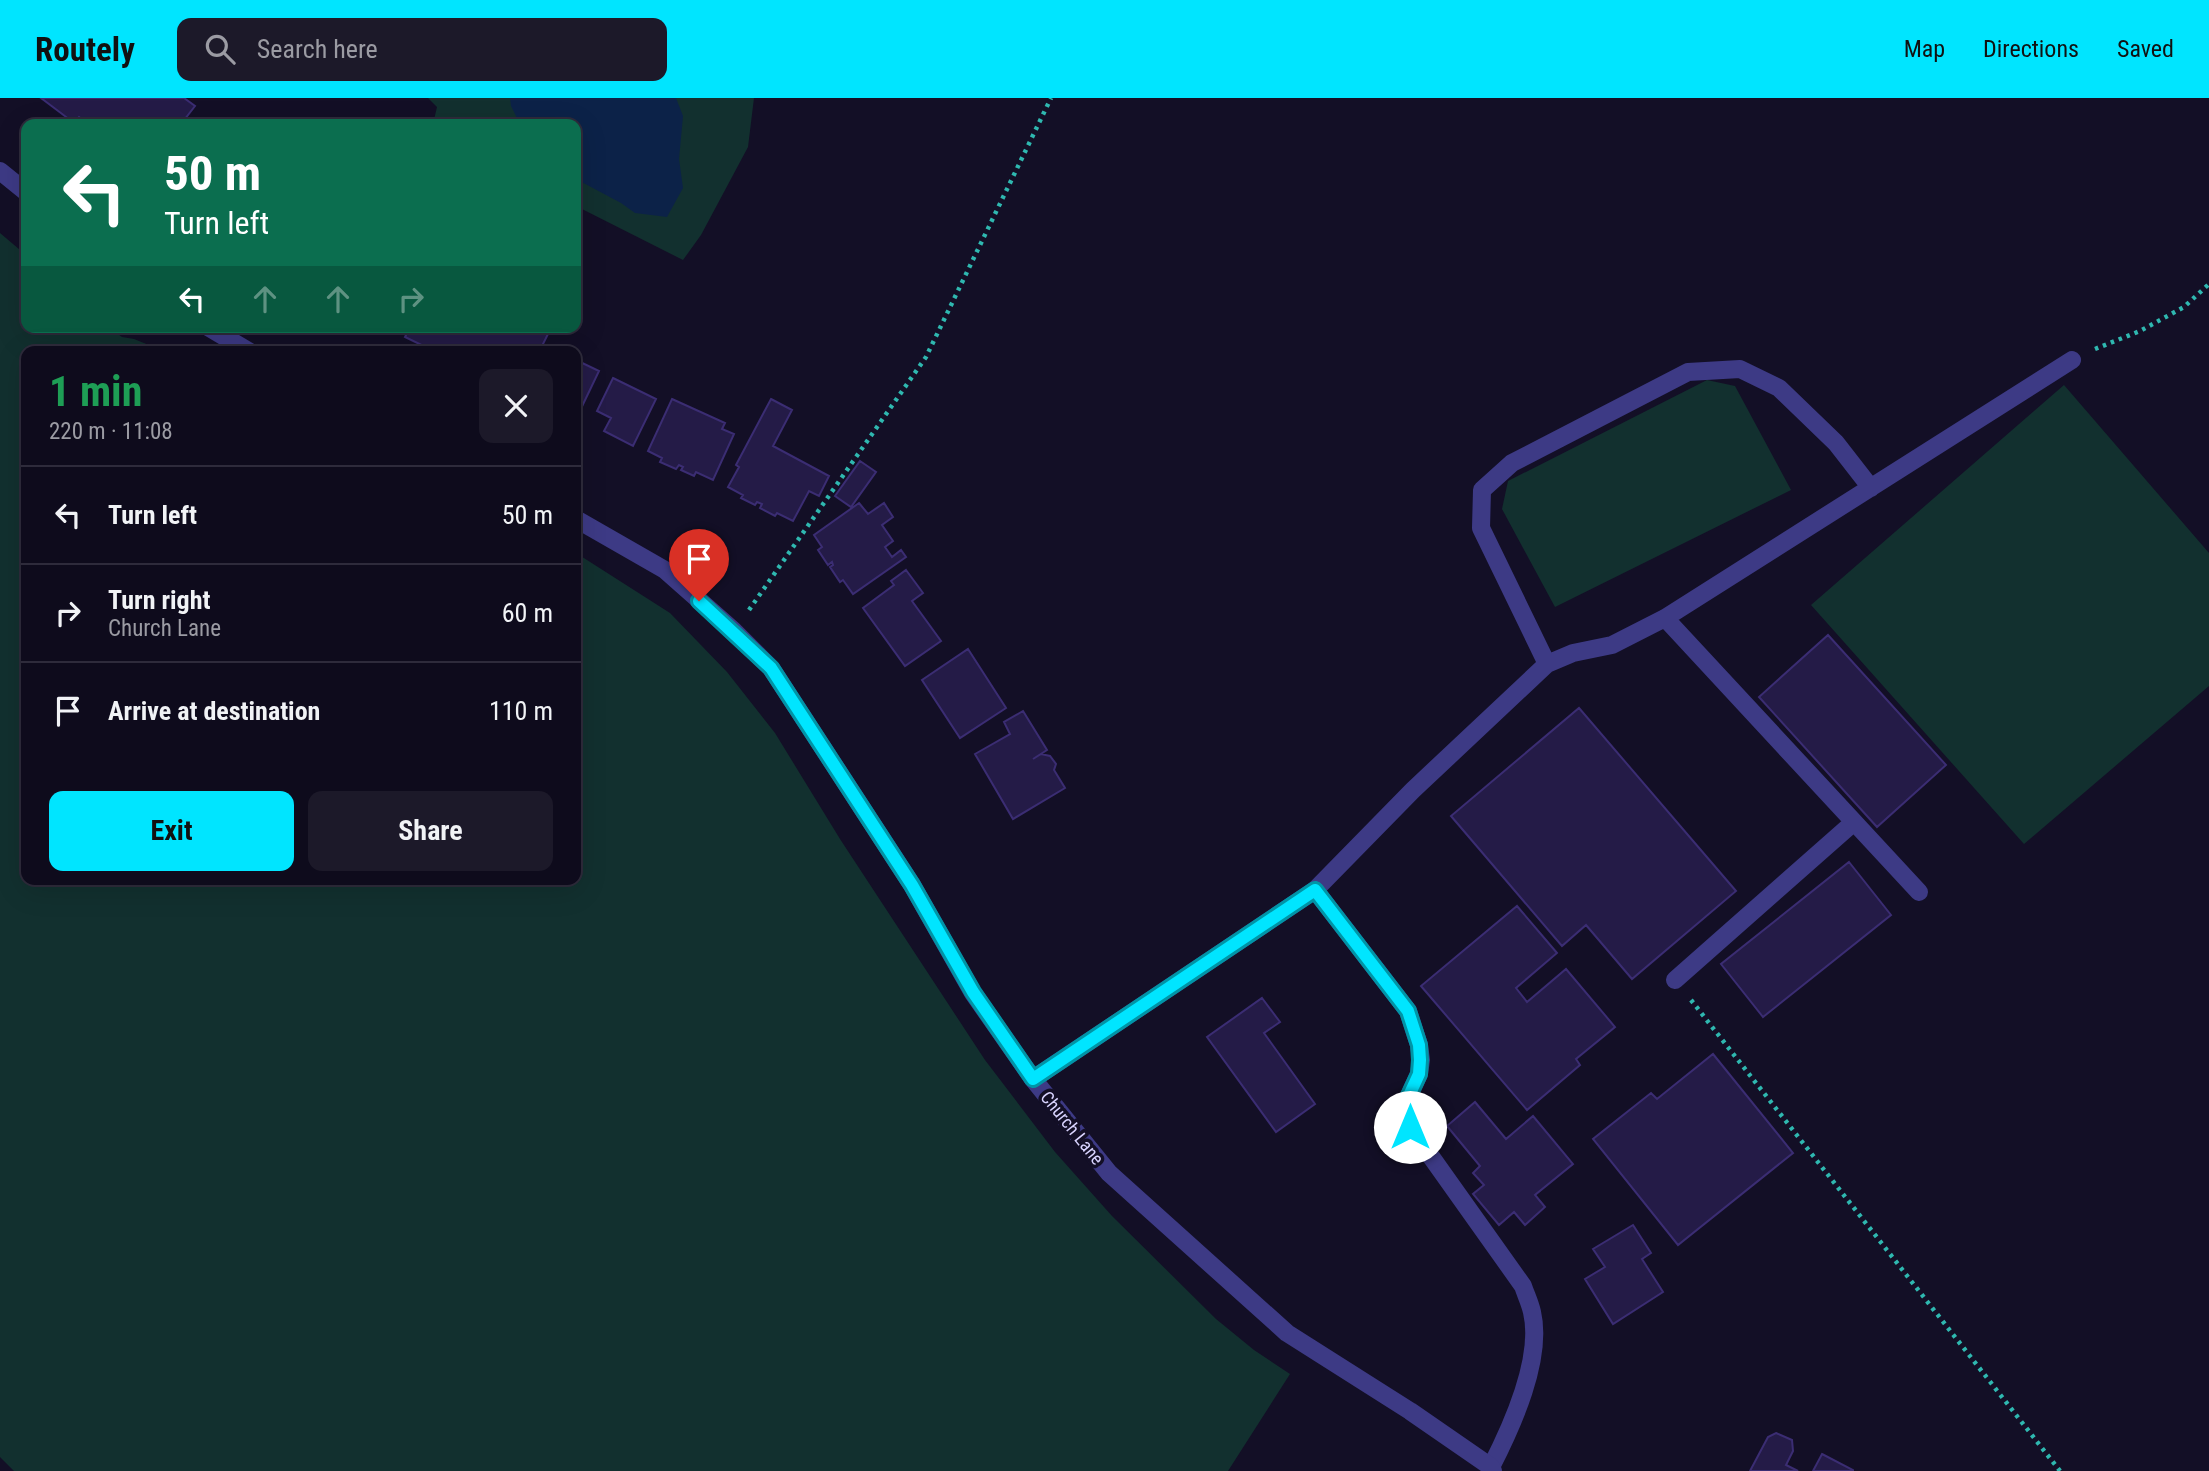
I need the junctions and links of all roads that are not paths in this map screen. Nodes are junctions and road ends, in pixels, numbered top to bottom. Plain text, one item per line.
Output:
1 (0, 171) edge
2 (21, 188) edge
3 (218, 333) edge
4 (240, 346) edge
5 (2072, 360) road end
6 (1871, 488) junction
7 (581, 522) edge
8 (1665, 618) junction
9 (1547, 664) junction
10 (1854, 822) junction
11 (1315, 890) junction
12 (1919, 892) dead end
13 (1675, 980) road end
14 (1033, 1079) junction
15 (1492, 1469) edge

1 - 2 street
3 - 4 street
5 - 6 street
6 - 8 street
6 - 9 street
7 - 14 street, Church Lane
8 - 9 street
8 - 10 street
9 - 11 street
10 - 12 street
10 - 13 street
11 - 14 street
11 - 15 street
14 - 15 street, Church Lane

